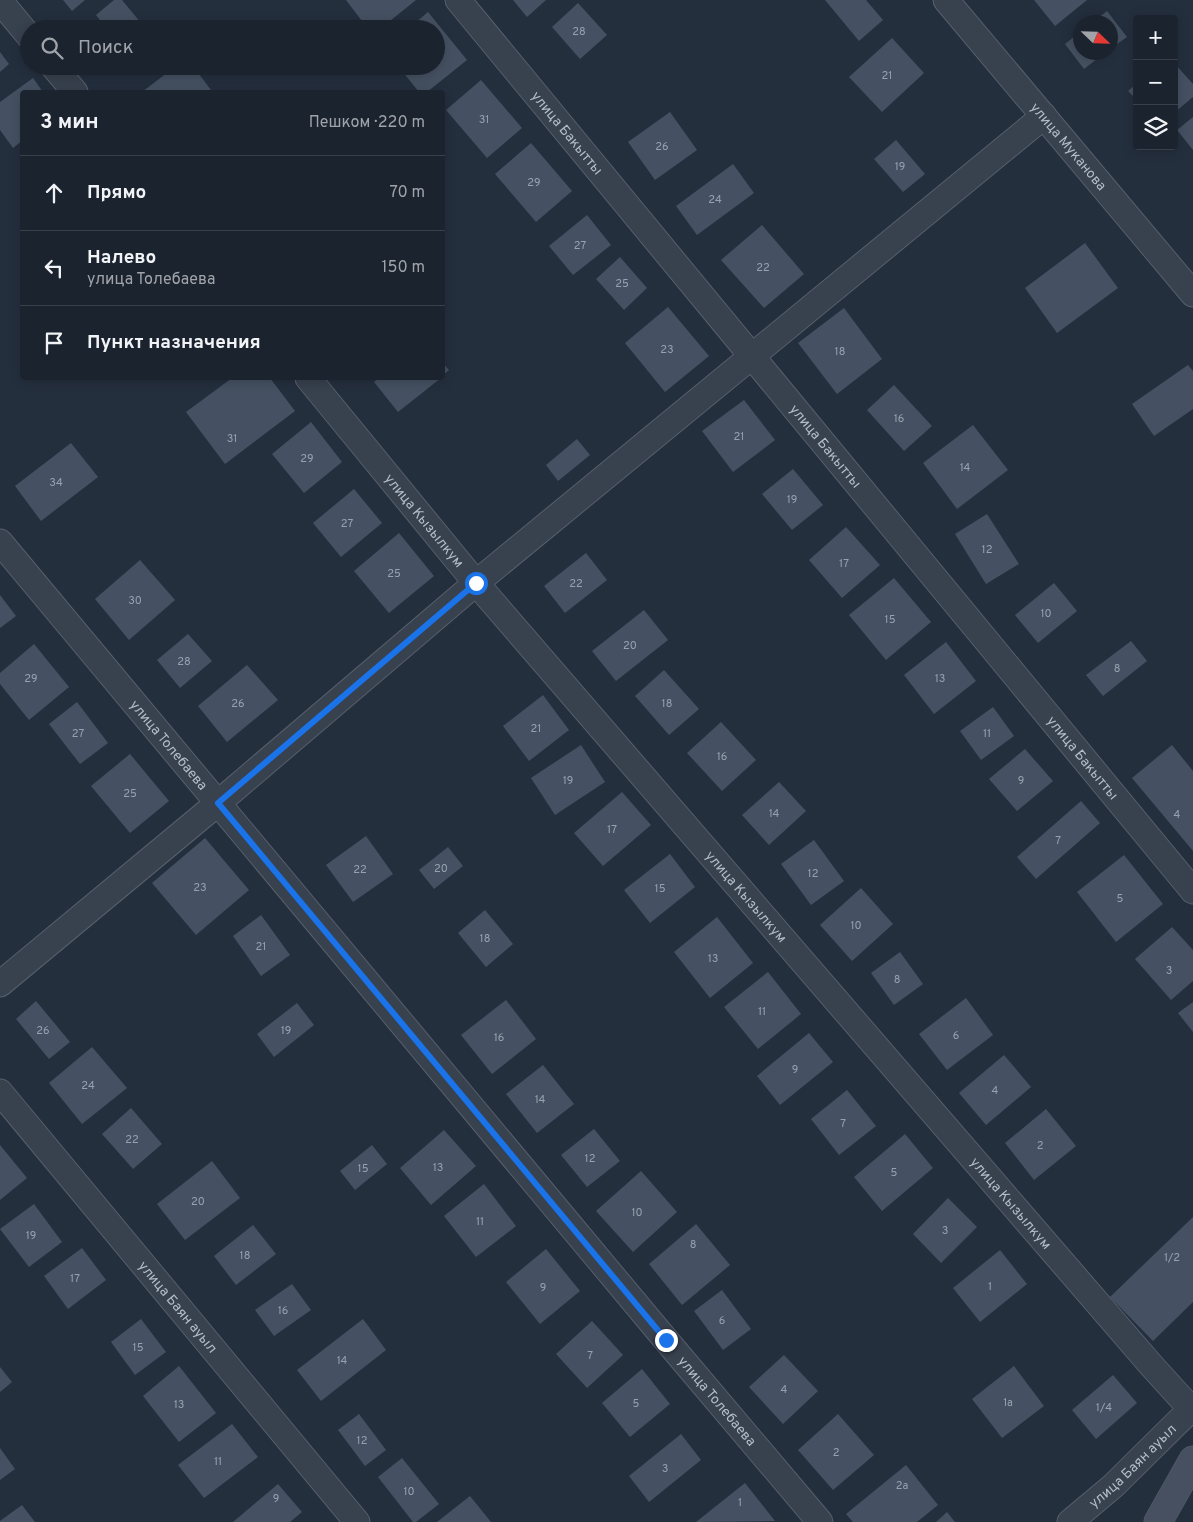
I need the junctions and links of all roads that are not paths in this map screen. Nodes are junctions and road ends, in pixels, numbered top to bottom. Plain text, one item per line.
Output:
1 (458, 0) edge
2 (946, 0) edge
3 (0, 1) edge
4 (20, 25) edge
5 (61, 75) edge
6 (73, 90) edge
7 (1044, 116) junction
8 (1193, 294) edge
9 (752, 357) junction
10 (310, 380) edge
11 (0, 542) edge
12 (476, 583) junction
13 (218, 803) junction
14 (1193, 891) edge
15 (0, 984) edge
16 (0, 1092) edge
17 (1192, 1408) edge
18 (1193, 1460) edge
19 (357, 1522) edge
20 (820, 1522) edge
21 (1070, 1522) edge
22 (1158, 1522) edge

1 - 9 street, улица Бакытты
2 - 7 street, улица Муканова
3 - 4 street
5 - 6 street
7 - 8 street, улица Муканова
7 - 9 street
9 - 12 street
9 - 14 street, улица Бакытты
10 - 12 street, улица Кызылкум
11 - 13 street, улица Толебаева
12 - 13 street
12 - 17 street, улица Кызылкум
13 - 15 street
13 - 20 street, улица Толебаева
16 - 19 street, улица Баян ауыл
17 - 21 street, улица Баян ауыл
18 - 22 street

